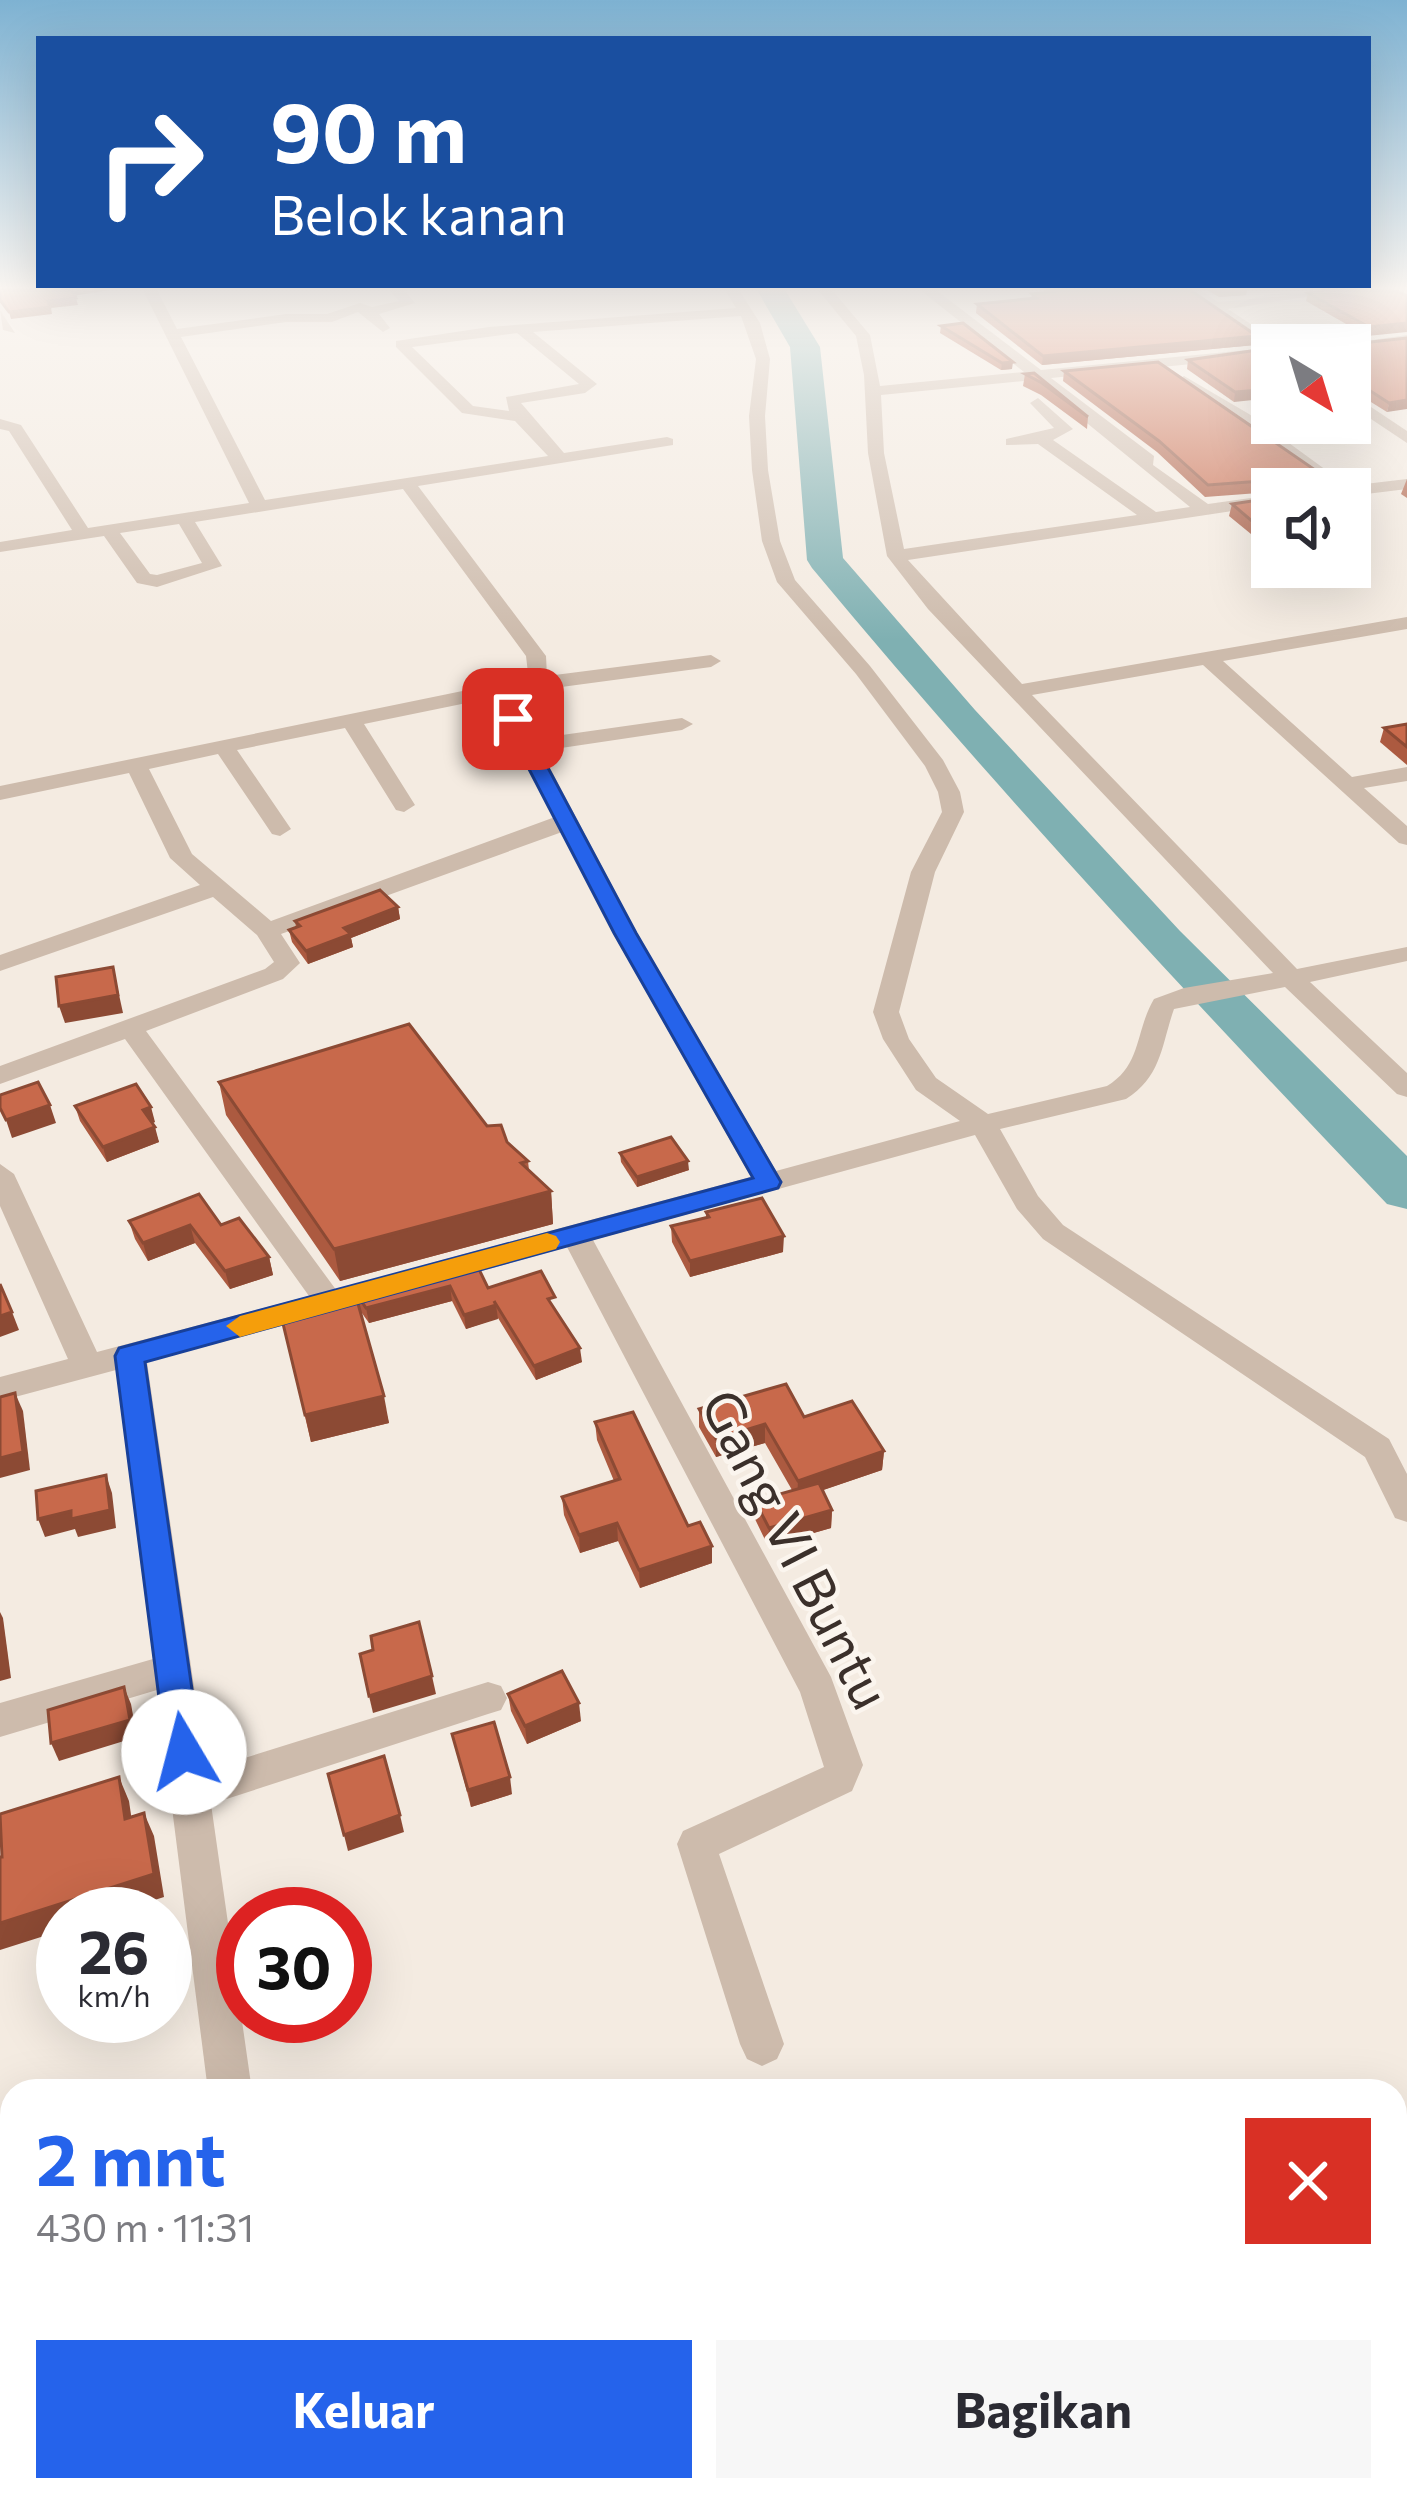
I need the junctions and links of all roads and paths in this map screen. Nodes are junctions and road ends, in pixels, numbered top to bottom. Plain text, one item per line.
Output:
1 (209, 407) edge
2 (465, 407) edge
3 (515, 407) edge
4 (759, 407) edge
5 (873, 407) edge
6 (1042, 407) edge
7 (1076, 407) edge
8 (520, 417) junction
9 (2, 420) edge
10 (1398, 424) edge
11 (1407, 438) edge
12 (1041, 439) junction
13 (667, 442) dead end
14 (1012, 442) dead end
15 (1281, 444) edge
16 (560, 459) junction
17 (1144, 466) junction
18 (1315, 468) edge
19 (1091, 474) junction
20 (407, 483) junction
21 (1407, 484) edge
22 (1371, 488) edge
23 (1251, 502) edge
24 (260, 507) junction
25 (1202, 508) junction
26 (1152, 517) junction
27 (184, 518) junction
28 (110, 530) junction
29 (83, 534) junction
30 (0, 548) edge
31 (896, 556) junction
32 (1407, 623) edge
33 (1206, 657) junction
34 (710, 661) dead end
35 (529, 684) junction
36 (1019, 691) junction
37 (498, 692) junction
38 (352, 722) junction
39 (682, 724) dead end
40 (528, 746) junction
41 (224, 747) junction
42 (136, 765) junction
43 (1407, 774) edge
44 (1348, 784) junction
45 (0, 793) edge
46 (404, 805) dead end
47 (567, 819) junction
48 (280, 829) dead end
49 (1407, 838) edge
50 (215, 888) junction
51 (267, 931) junction
52 (1407, 954) edge
53 (0, 963) edge
54 (1291, 978) junction
55 (131, 1028) junction
56 (0, 1076) edge
57 (1407, 1088) edge
58 (983, 1124) junction
59 (0, 1174) edge
60 (768, 1182) junction
61 (575, 1234) junction
62 (397, 1284) edge
63 (130, 1356) junction
64 (88, 1366) junction
65 (0, 1389) edge
66 (1407, 1508) edge
67 (173, 1670) junction
68 (488, 1698) dead end
69 (0, 1720) edge
70 (189, 1793) junction
71 (762, 2044) dead end
72 (228, 2079) edge

1 - 24 street
2 - 8 street
3 - 8 street
4 - 58 street
5 - 31 street
6 - 12 street
7 - 17 street
8 - 16 street
9 - 29 street
10 - 11 street
12 - 14 street
12 - 19 street
13 - 16 street
15 - 18 street
16 - 20 street
17 - 19 street
17 - 25 street
19 - 26 street
20 - 24 street
20 - 35 street
21 - 22 street
23 - 25 street
24 - 27 street
25 - 26 street
26 - 31 street
27 - 28 street
27 - 28 street
28 - 29 street
29 - 30 street
31 - 36 street
32 - 33 street
33 - 36 street
33 - 44 street
34 - 35 street
35 - 37 street
36 - 54 street
37 - 38 street
37 - 40 street
38 - 41 street
38 - 46 street
39 - 40 street
40 - 47 street
41 - 42 street
41 - 48 street
42 - 45 street
42 - 50 street
43 - 44 street
44 - 49 street
47 - 51 street
47 - 60 street
50 - 51 street
50 - 53 street
51 - 55 street
52 - 54 street
54 - 57 street
54 - 58 street
55 - 56 street
55 - 63 street
58 - 60 street
58 - 66 street
59 - 64 street
60 - 61 street
61 - 62 street
61 - 71 street, Gang VI Buntu
63 - 64 street
63 - 67 street
64 - 65 street
67 - 69 street
67 - 70 street
68 - 70 street
70 - 72 street

